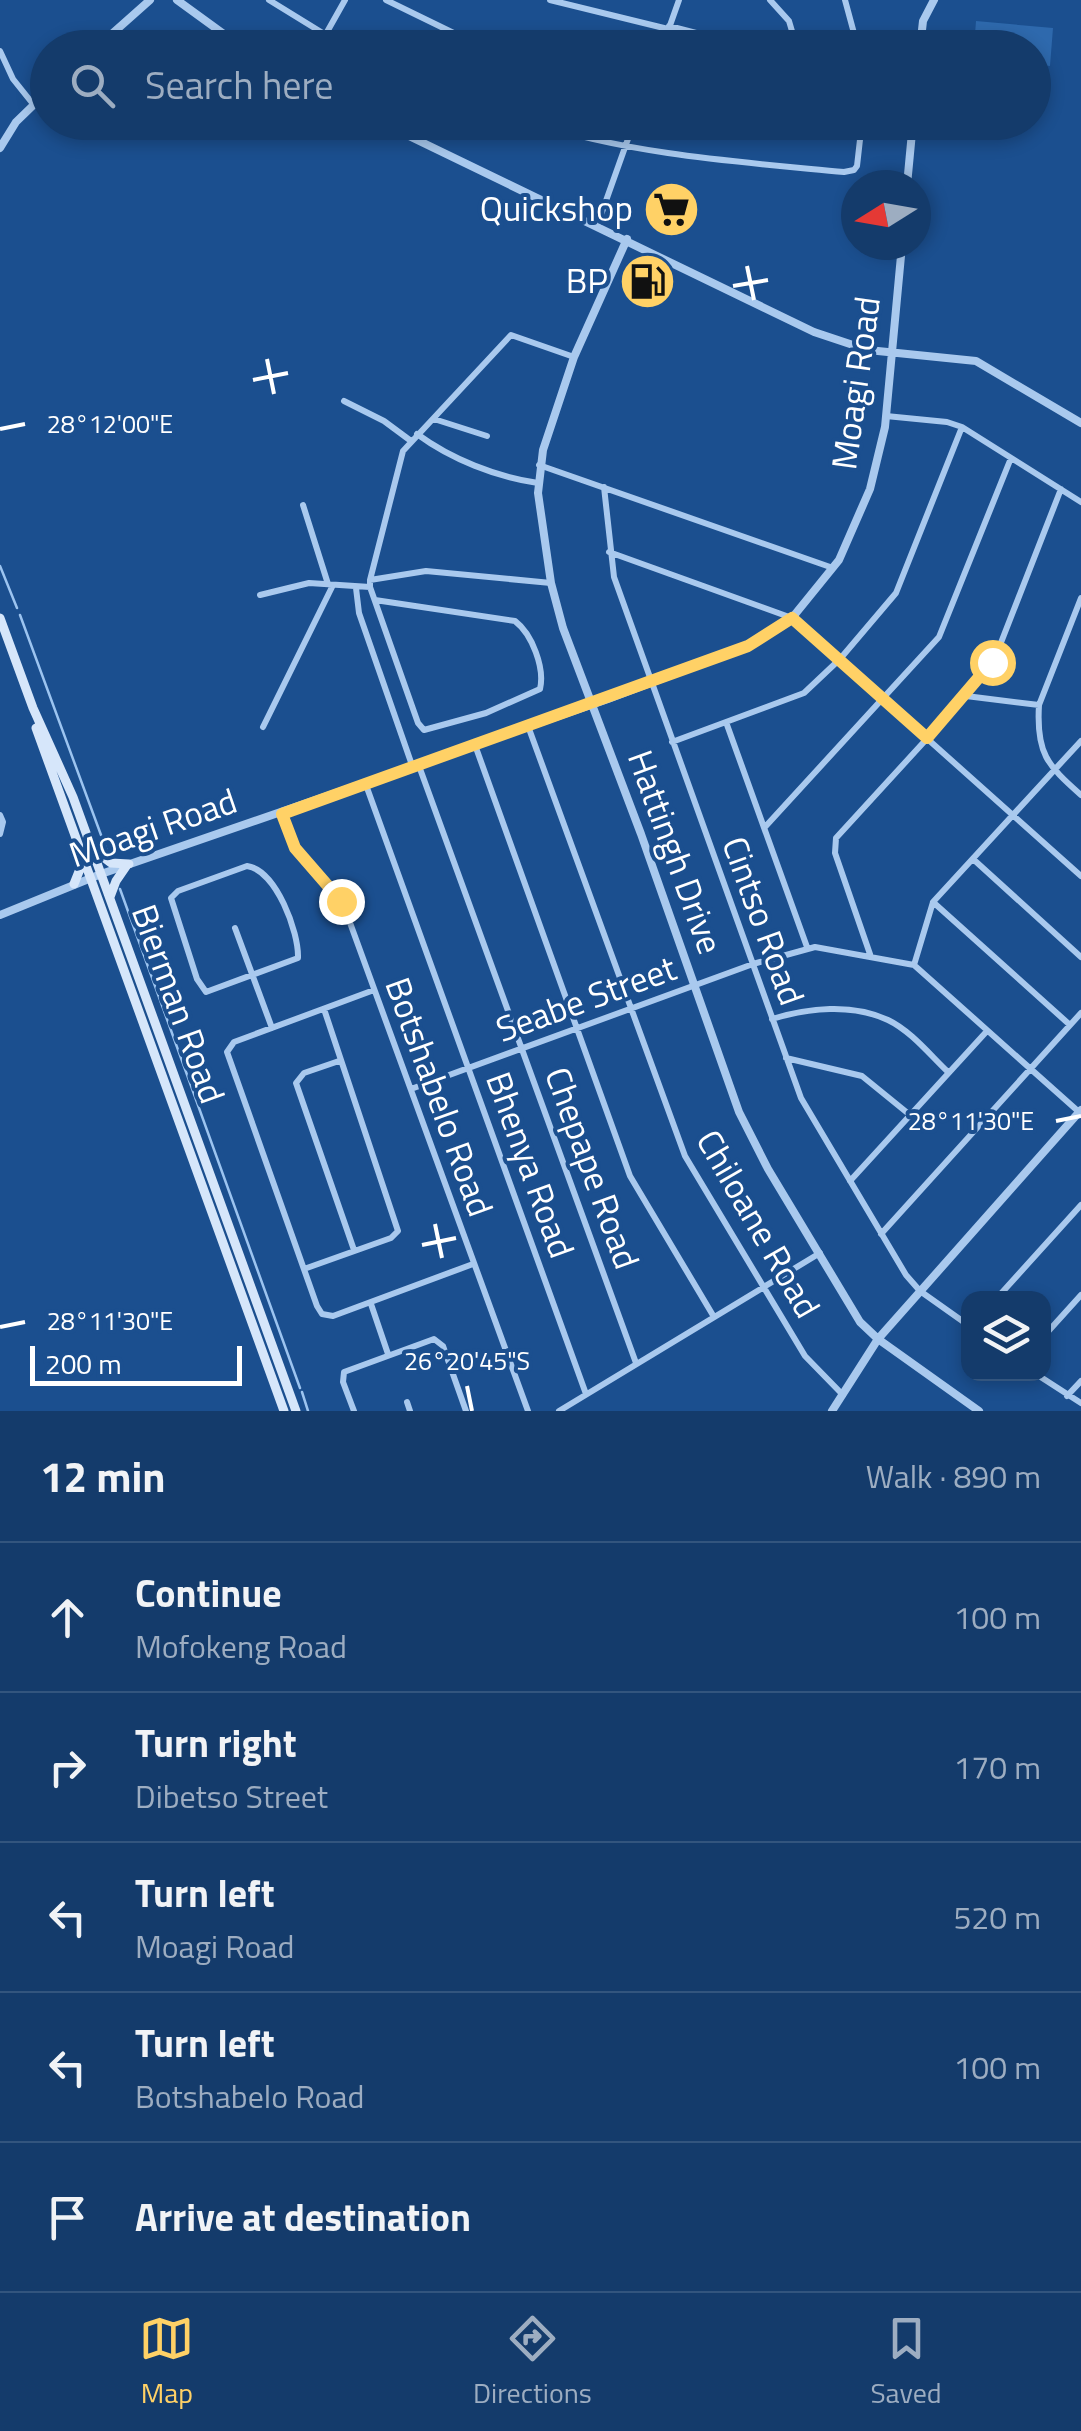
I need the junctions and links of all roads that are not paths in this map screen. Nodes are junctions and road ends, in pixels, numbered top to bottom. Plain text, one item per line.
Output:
1 (150, 0) edge
2 (177, 0) edge
3 (269, 0) edge
4 (346, 0) edge
5 (386, 0) edge
6 (550, 0) edge
7 (679, 0) edge
8 (770, 0) edge
9 (845, 0) edge
10 (934, 0) edge
11 (669, 28) junction
12 (116, 30) edge
13 (218, 30) edge
14 (315, 30) edge
15 (328, 30) edge
16 (448, 30) edge
17 (678, 30) edge
18 (792, 30) edge
19 (853, 30) edge
20 (922, 30) edge
21 (0, 51) edge
22 (30, 100) edge
23 (30, 107) edge
24 (418, 140) edge
25 (596, 140) edge
26 (627, 140) edge
27 (860, 140) edge
28 (912, 140) edge
29 (625, 146) junction
30 (0, 148) edge
31 (909, 170) edge
32 (598, 226) junction
33 (627, 240) junction
34 (900, 260) edge
35 (890, 352) junction
36 (574, 357) junction
37 (344, 401) dead end
38 (886, 416) junction
39 (434, 418) junction
40 (1081, 424) edge
41 (962, 428) junction
42 (417, 434) junction
43 (486, 436) dead end
44 (410, 440) junction
45 (1011, 458) junction
46 (539, 466) junction
47 (538, 483) junction
48 (604, 486) junction
49 (1061, 490) junction
50 (1081, 502) edge
51 (303, 505) dead end
52 (609, 552) junction
53 (834, 568) junction
54 (370, 583) junction
55 (551, 583) junction
56 (330, 585) junction
57 (356, 588) junction
58 (260, 595) dead end
59 (1081, 598) edge
60 (374, 600) junction
61 (0, 618) edge
62 (792, 618) junction
63 (0, 632) edge
64 (840, 659) junction
65 (650, 682) junction
66 (966, 696) junction
67 (884, 698) junction
68 (592, 704) junction
69 (1039, 705) junction
70 (726, 722) junction
71 (528, 726) junction
72 (263, 727) dead end
73 (927, 738) junction
74 (1081, 740) edge
75 (672, 742) junction
76 (474, 745) junction
77 (416, 766) junction
78 (1054, 770) junction
79 (366, 785) junction
80 (1081, 796) edge
81 (282, 814) junction
82 (1014, 814) junction
83 (0, 815) edge
84 (764, 826) junction
85 (0, 834) edge
86 (92, 848) junction
87 (84, 858) junction
88 (973, 859) junction
89 (128, 865) junction
90 (96, 876) junction
91 (1081, 876) edge
92 (74, 884) junction
93 (110, 897) junction
94 (933, 902) junction
95 (0, 915) edge
96 (235, 928) dead end
97 (808, 947) junction
98 (871, 956) junction
99 (1081, 957) edge
100 (753, 964) junction
101 (914, 965) junction
102 (253, 976) junction
103 (695, 987) junction
104 (374, 990) junction
105 (324, 1009) junction
106 (630, 1010) junction
107 (1081, 1013) edge
108 (772, 1019) junction
109 (1070, 1025) junction
110 (272, 1028) junction
111 (577, 1029) junction
112 (988, 1030) junction
113 (522, 1048) junction
114 (786, 1058) junction
115 (340, 1061) junction
116 (468, 1068) junction
117 (1031, 1070) junction
118 (948, 1072) junction
119 (411, 1089) junction
120 (1080, 1111) edge
121 (910, 1115) junction
122 (849, 1181) junction
123 (1081, 1205) edge
124 (881, 1234) junction
125 (354, 1250) junction
126 (820, 1253) junction
127 (473, 1264) junction
128 (304, 1269) junction
129 (763, 1287) junction
130 (920, 1291) junction
131 (1003, 1291) edge
132 (1081, 1295) edge
133 (371, 1304) junction
134 (714, 1317) junction
135 (961, 1320) edge
136 (1051, 1328) edge
137 (878, 1339) junction
138 (388, 1354) junction
139 (636, 1362) junction
140 (1046, 1381) edge
141 (1081, 1381) edge
142 (586, 1394) junction
143 (842, 1395) junction
144 (1068, 1396) junction
145 (1081, 1403) edge
146 (284, 1411) edge
147 (296, 1411) edge
148 (354, 1411) edge
149 (466, 1411) edge
150 (528, 1411) edge
151 (559, 1411) edge
152 (832, 1411) edge
153 (979, 1411) edge

1 - 12 street
2 - 13 street
3 - 14 street
4 - 15 street
5 - 16 street
6 - 11 street
7 - 11 street
8 - 18 street
9 - 19 street
10 - 20 street
11 - 17 street
21 - 22 street
23 - 30 street
24 - 32 street
25 - 29 street
26 - 29 street
27 - 29 street
28 - 31 street
29 - 32 street
32 - 33 street
33 - 35 street
33 - 36 street, Hattingh Drive
34 - 35 street, Moagi Road
35 - 38 street, Moagi Road
35 - 40 street
36 - 39 street
36 - 46 street, Hattingh Drive
37 - 44 street
38 - 41 street
38 - 53 street, Moagi Road
39 - 42 street
39 - 43 street
41 - 45 street
41 - 64 street
42 - 44 street
42 - 47 street
44 - 54 street
45 - 49 street
45 - 67 street
46 - 47 street, Hattingh Drive
46 - 48 street
47 - 55 street, Hattingh Drive
48 - 52 street, Cintso Road
48 - 53 street
49 - 50 street
49 - 66 street
51 - 56 street
52 - 62 street
52 - 65 street, Cintso Road
53 - 62 street, Moagi Road
54 - 55 street
54 - 57 street
54 - 60 street
55 - 68 street, Hattingh Drive
56 - 57 street
56 - 58 street
56 - 72 street
57 - 77 street, Chepape Road
59 - 69 street
60 - 60 street
61 - 86 main road, Bierman Road
62 - 64 street
62 - 65 street, Moagi Road
63 - 87 main road, Bierman Road
64 - 67 street
64 - 70 street
65 - 68 street, Moagi Road
65 - 75 street, Cintso Road
66 - 69 street
66 - 73 street
67 - 73 street
67 - 84 street
68 - 71 street, Moagi Road
68 - 103 street, Hattingh Drive
69 - 78 street
70 - 75 street
70 - 84 street
71 - 76 street, Moagi Road
71 - 106 street, Chiloane Road
73 - 82 street
73 - 98 street
74 - 78 street
75 - 100 street, Cintso Road
76 - 77 street, Moagi Road
76 - 111 street
77 - 79 street, Moagi Road
77 - 113 street, Chepape Road
78 - 80 street
78 - 82 street
79 - 81 street, Moagi Road
79 - 116 street, Bhenya Road
81 - 89 street, Moagi Road
81 - 104 street, Botshabelo Road
82 - 88 street
82 - 91 street
83 - 85 street
84 - 97 street
86 - 89 main road
86 - 90 main road, Bierman Road
87 - 90 main road, Bierman Road
87 - 92 main road
88 - 94 street
88 - 99 street
89 - 90 street, Moagi Road
89 - 93 main road
90 - 92 street, Moagi Road
90 - 93 main road, Bierman Road
90 - 146 main road, Bierman Road
92 - 95 street, Moagi Road
93 - 147 main road, Bierman Road
94 - 101 street
94 - 109 street
96 - 102 street
97 - 98 street, Seabe Street
97 - 100 street, Seabe Street
98 - 101 street, Seabe Street
100 - 103 street, Seabe Street
100 - 108 street, Cintso Road
101 - 112 street, Seabe Street
102 - 102 street
102 - 110 street
103 - 106 street, Seabe Street
103 - 126 street, Hattingh Drive
104 - 105 street
104 - 119 street, Botshabelo Road
105 - 110 street
105 - 115 street
106 - 111 street, Seabe Street
106 - 129 street, Chiloane Road
107 - 109 street
108 - 114 street, Cintso Road
108 - 118 street
109 - 117 street
110 - 128 street
111 - 113 street, Seabe Street
111 - 134 street
112 - 117 street, Seabe Street
112 - 118 street
113 - 116 street, Seabe Street
113 - 139 street, Chepape Road
114 - 121 street
114 - 122 street, Cintso Road
115 - 125 street
115 - 125 street
116 - 119 street, Seabe Street
116 - 142 street, Bhenya Road
117 - 120 street, Seabe Street
117 - 124 street
118 - 121 street
119 - 127 street, Botshabelo Road
120 - 130 street
121 - 122 street
122 - 124 street, Cintso Road
123 - 131 street
124 - 130 street, Cintso Road
125 - 128 street
126 - 129 street
126 - 137 street, Hattingh Drive
127 - 133 street
127 - 150 street, Botshabelo Road
128 - 133 street
129 - 134 street
129 - 143 street, Chiloane Road
130 - 135 street, Cintso Road
130 - 137 street
132 - 136 street
133 - 138 street
134 - 139 street
137 - 143 street
137 - 153 street, Hattingh Drive
138 - 148 street
138 - 149 street
139 - 142 street
140 - 144 street
141 - 144 street
142 - 151 street
143 - 152 street
144 - 145 street

